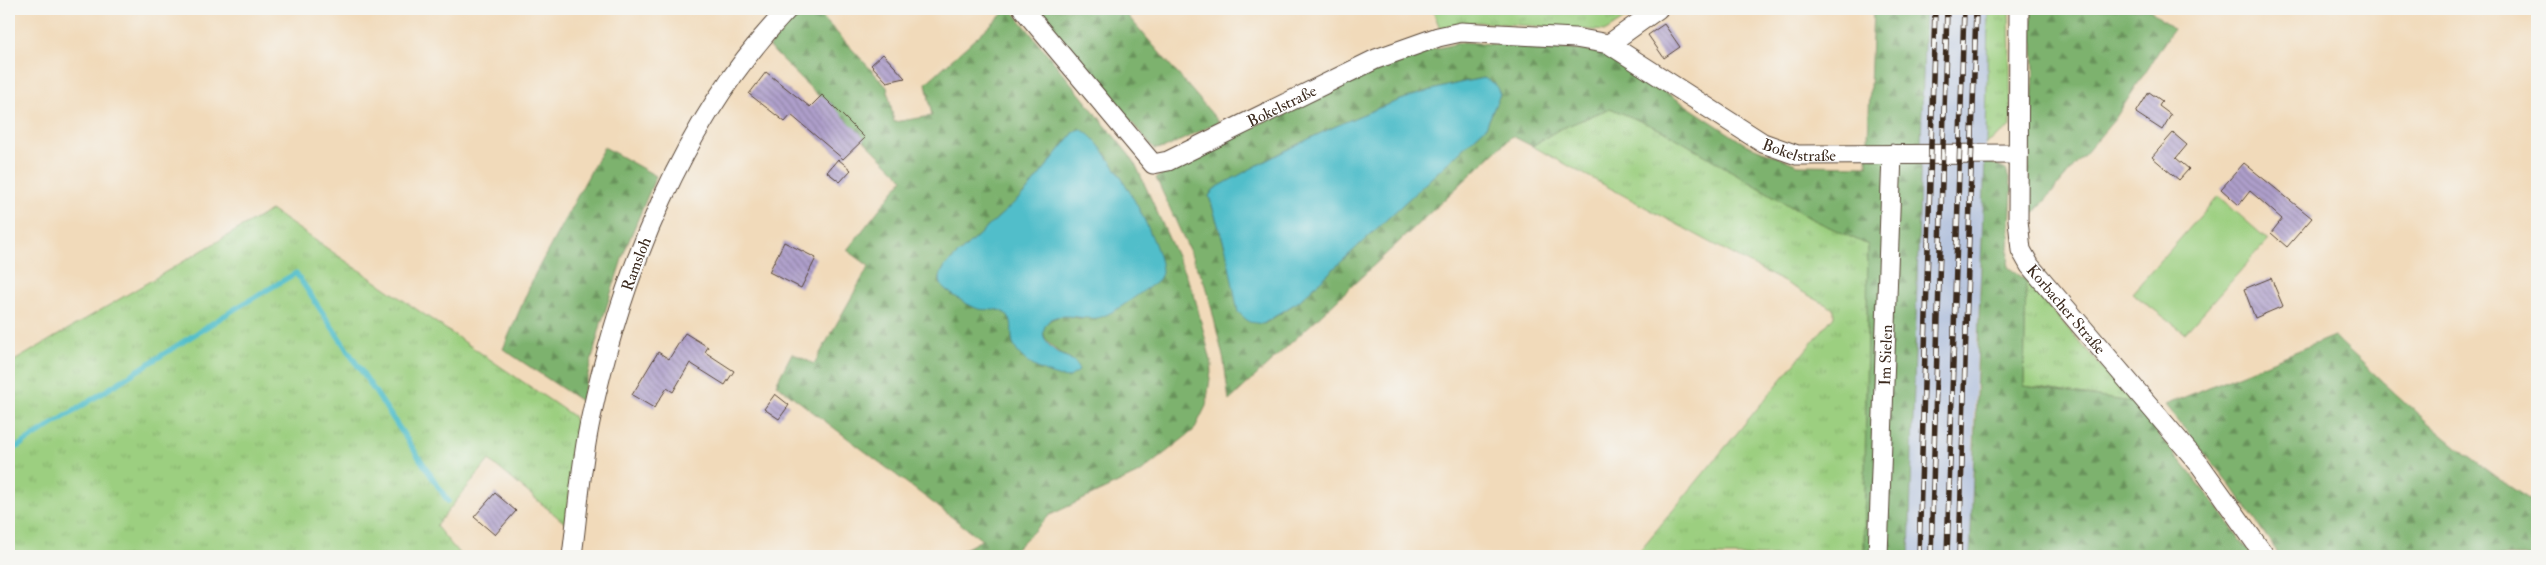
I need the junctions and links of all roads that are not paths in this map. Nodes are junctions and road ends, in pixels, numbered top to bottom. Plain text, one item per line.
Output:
1 (788, 9) edge
2 (1023, 9) edge
3 (1658, 9) edge
4 (2019, 9) edge
5 (1609, 44) junction
6 (1892, 154) junction
7 (2018, 154) junction
8 (572, 556) edge
9 (1878, 556) edge
10 (2265, 556) edge

1 - 8 street, Ramsloh
2 - 5 street, Bokelstraße
3 - 5 street
4 - 7 street, Korbacher Straße
5 - 6 street, Bokelstraße
6 - 7 street, Bokelstraße
6 - 9 street, Im Sielen
7 - 10 street, Korbacher Straße

